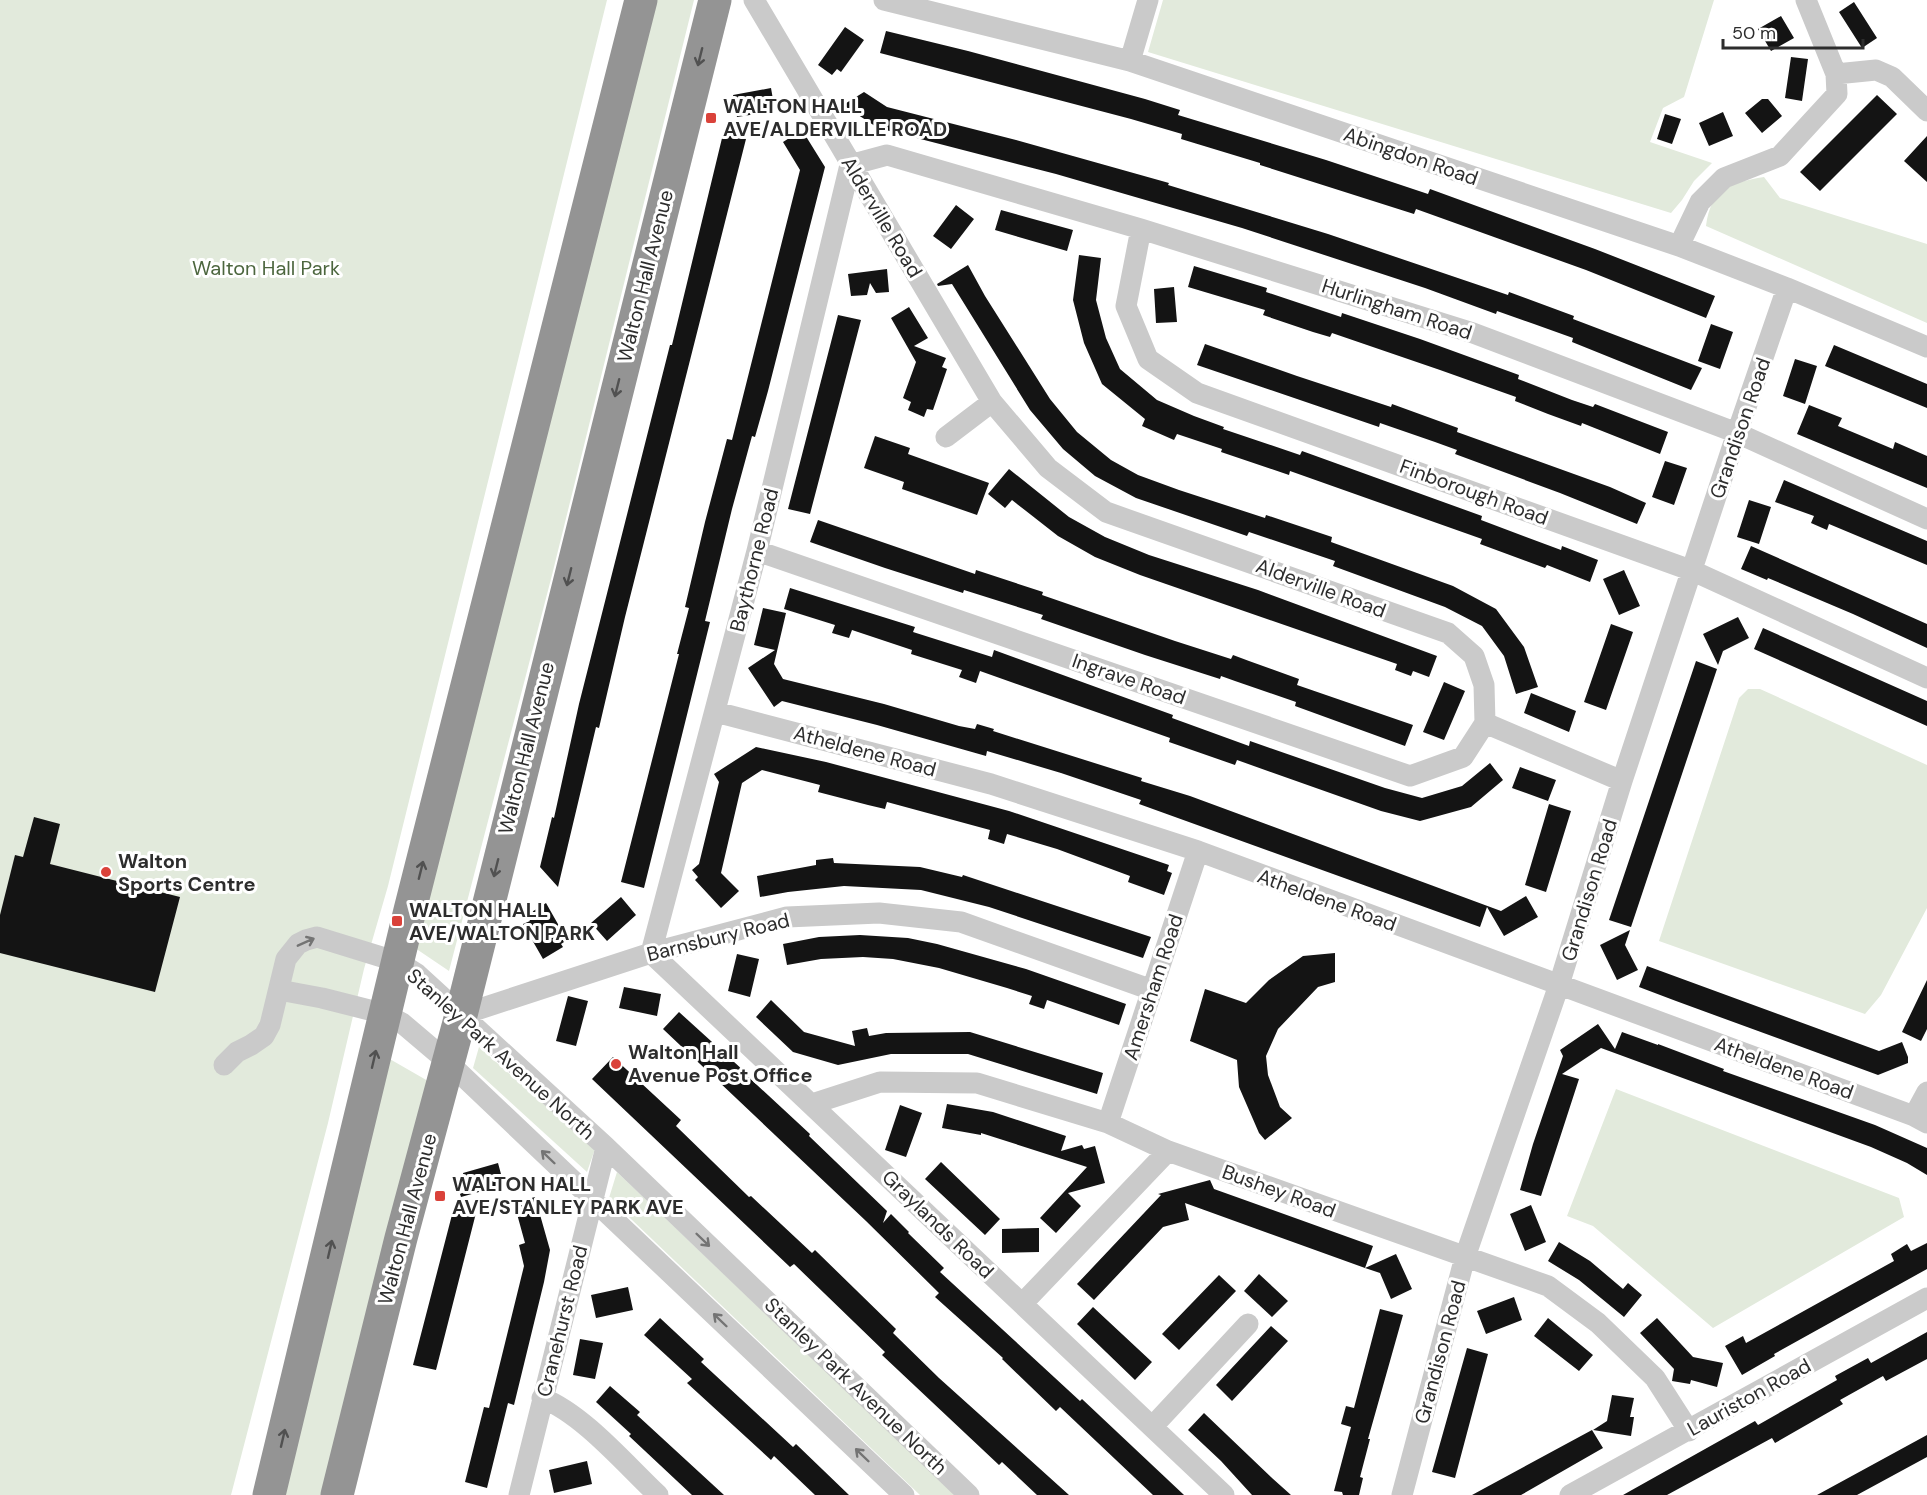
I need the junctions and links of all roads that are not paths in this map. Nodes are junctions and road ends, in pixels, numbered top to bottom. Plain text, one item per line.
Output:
1 (641, 0) edge
2 (715, 0) edge
3 (754, 0) edge
4 (884, 0) edge
5 (1148, 0) edge
6 (1806, 0) edge
7 (1130, 61) junction
8 (1836, 74) junction
9 (1927, 111) edge
10 (850, 165) junction
11 (1141, 229) junction
12 (1679, 246) junction
13 (1787, 288) junction
14 (1927, 347) edge
15 (992, 402) junction
16 (1737, 433) junction
17 (946, 437) dead end
18 (1927, 519) edge
19 (757, 551) junction
20 (1692, 571) junction
21 (1927, 678) edge
22 (716, 712) junction
23 (1485, 723) junction
24 (1622, 781) junction
25 (1198, 851) junction
26 (651, 953) junction
27 (398, 962) junction
28 (1559, 985) junction
29 (279, 990) junction
30 (1152, 990) junction
31 (385, 1014) junction
32 (460, 1015) junction
33 (448, 1062) junction
34 (224, 1065) dead end
35 (1927, 1092) edge
36 (812, 1104) junction
37 (1920, 1120) edge
38 (1108, 1124) junction
39 (606, 1147) junction
40 (1168, 1151) junction
41 (593, 1200) junction
42 (1466, 1257) junction
43 (1927, 1298) edge
44 (1022, 1304) junction
45 (1248, 1324) dead end
46 (542, 1398) junction
47 (1153, 1426) junction
48 (1689, 1431) junction
49 (269, 1495) edge
50 (337, 1495) edge
51 (519, 1495) edge
52 (658, 1495) edge
53 (904, 1495) edge
54 (969, 1495) edge
55 (1224, 1495) edge
56 (1402, 1495) edge
57 (1570, 1495) edge

27 -> 1 highway
2 -> 32 highway, Walton Hall Avenue
3 - 10 street, Alderville Road
4 - 7 street, Abingdon Road
5 - 7 street
6 - 8 street
7 - 12 street, Abingdon Road
8 - 9 street
8 - 12 street
10 - 11 street, Hurlingham Road
10 - 15 street, Alderville Road
10 - 19 street, Baythorne Road
11 - 16 street, Hurlingham Road
11 - 20 street, Finborough Road
12 - 13 street, Abingdon Road
13 - 14 street, Abingdon Road
13 - 16 street, Grandison Road
15 - 17 street
15 - 23 street, Alderville Road
16 - 18 street, Hurlingham Road
16 - 20 street, Grandison Road
19 - 22 street, Baythorne Road
19 - 23 street, Ingrave Road
20 - 21 street, Finborough Road
20 - 24 street, Grandison Road
22 - 25 street, Atheldene Road
22 - 26 street, Baythorne Road
23 - 24 street
24 - 28 street, Grandison Road
25 - 28 street, Atheldene Road
25 - 30 street, Amersham Road
26 - 30 street, Barnsbury Road
26 - 32 street, Barnsbury Road
26 - 36 street, Graylands Road
29 -> 27 street, Stanley Park Avenue North
27 - 31 highway
27 - 32 street, Stanley Park Avenue North
28 - 37 street, Atheldene Road
28 - 42 street, Grandison Road
29 - 31 street, Stanley Park Avenue North
29 - 34 street
30 - 38 street, Amersham Road
31 - 33 street, Stanley Park Avenue North
49 -> 31 highway
32 - 33 highway, Walton Hall Avenue
32 - 39 street, Stanley Park Avenue North
41 -> 33 street, Stanley Park Avenue North
33 - 50 highway, Walton Hall Avenue
35 - 37 street
36 - 38 street, Bushey Road
36 - 44 street, Graylands Road
38 - 40 street, Bushey Road
39 - 41 street, Cranehurst Road
39 -> 54 street, Stanley Park Avenue North
40 - 42 street, Bushey Road
40 - 44 street
41 - 46 street, Cranehurst Road
53 -> 41 street, Stanley Park Avenue North
42 - 48 street, Bushey Road
42 - 56 street, Grandison Road
43 - 48 street, Lauriston Road
44 - 47 street, Graylands Road
45 - 47 street
46 - 51 street, Cranehurst Road
46 - 52 street
47 - 55 street, Graylands Road
48 - 57 street, Lauriston Road

